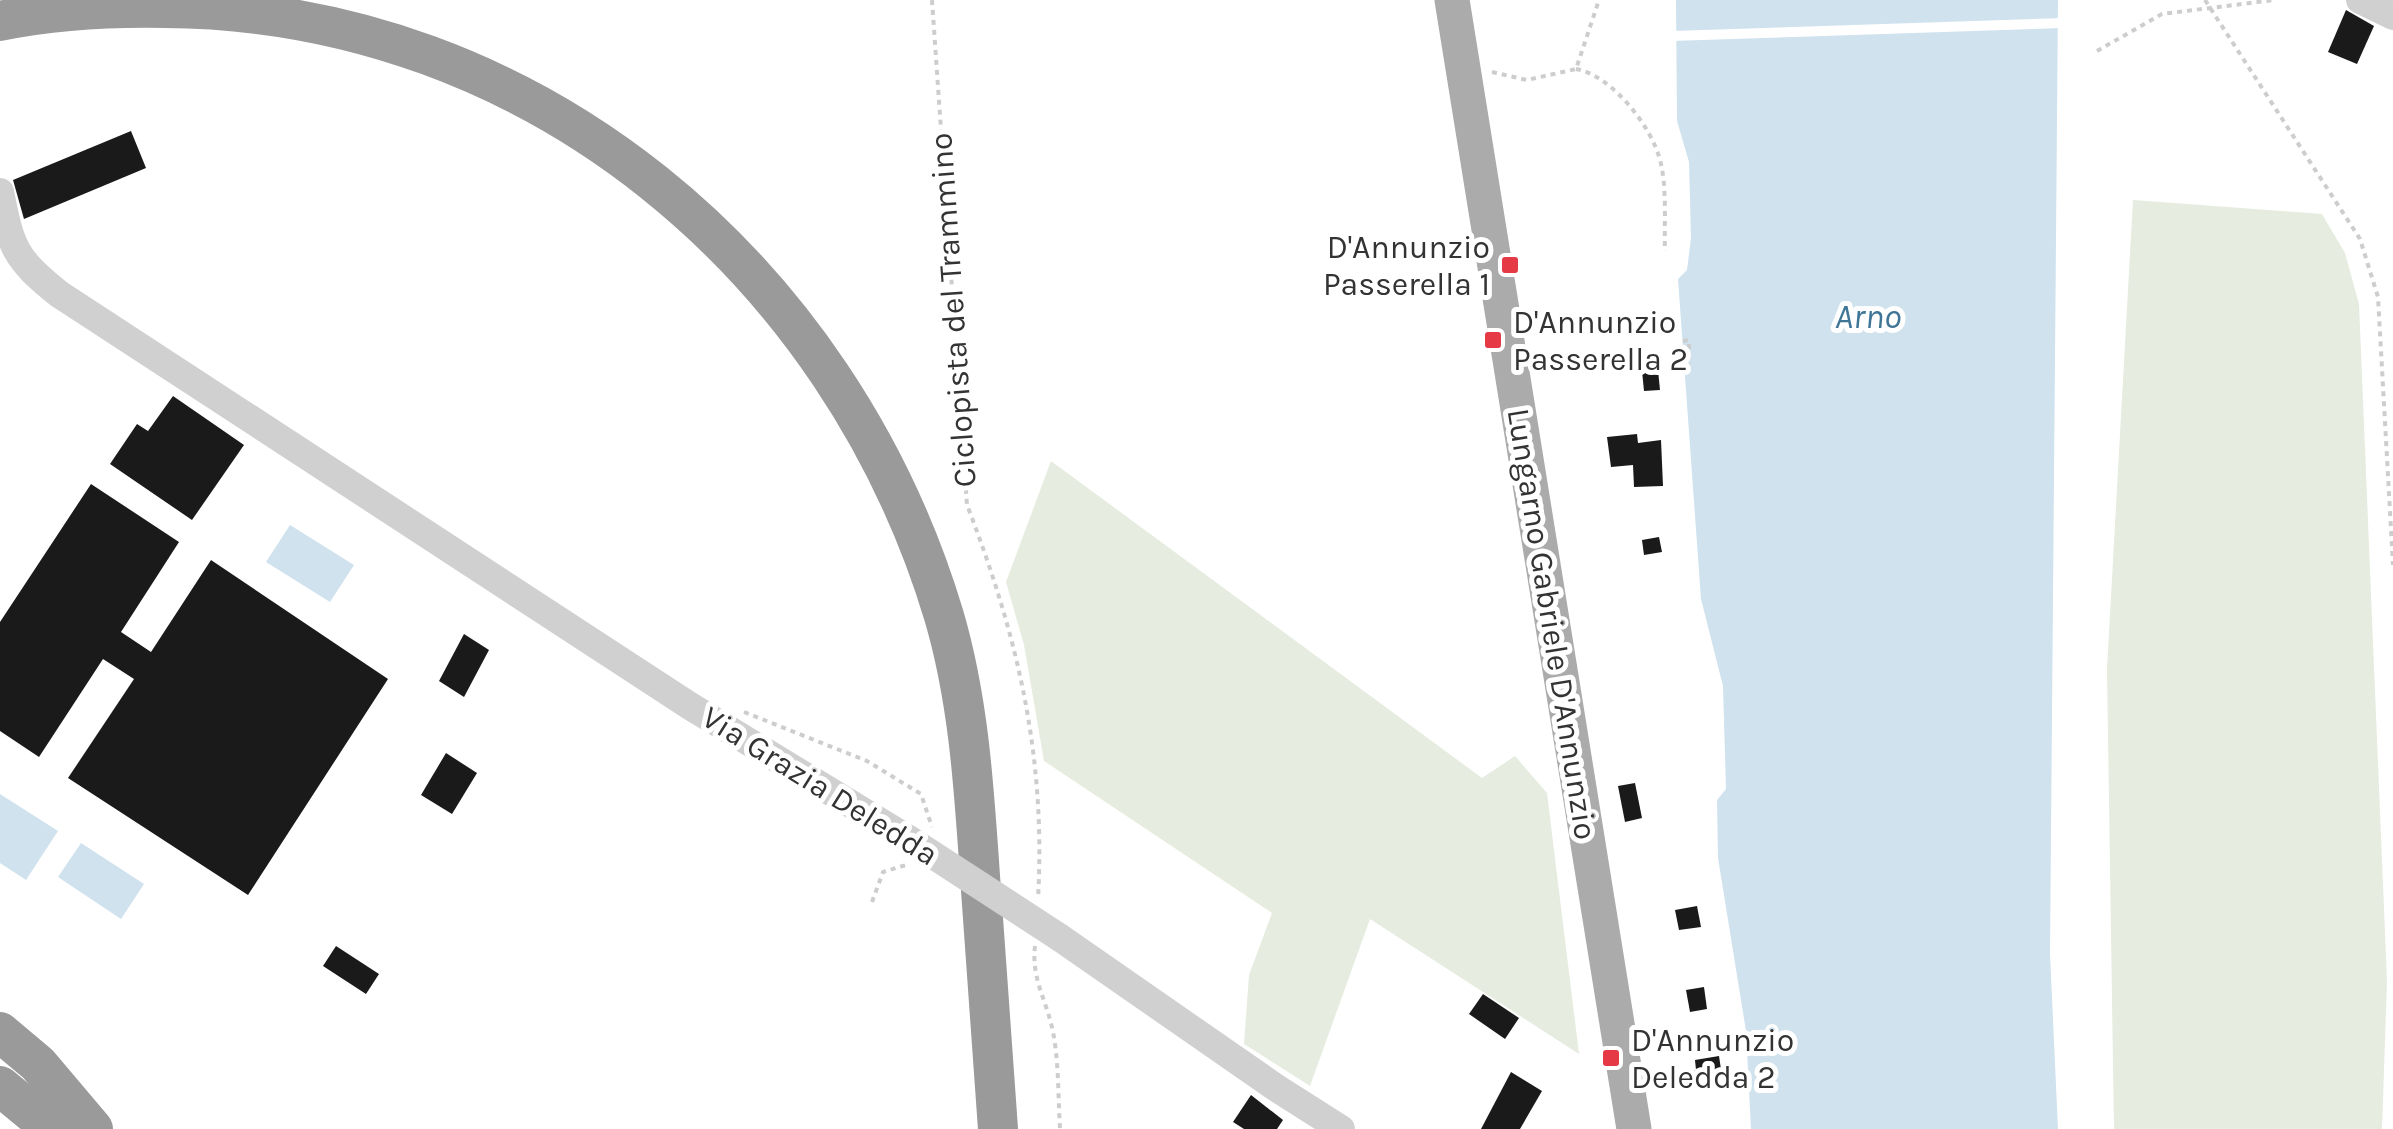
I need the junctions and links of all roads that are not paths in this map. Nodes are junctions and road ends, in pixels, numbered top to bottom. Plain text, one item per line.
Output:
1 (1452, 0) edge
2 (2360, 0) edge
3 (2393, 16) edge
4 (0, 22) edge
5 (0, 192) edge
6 (0, 1032) edge
7 (0, 1053) edge
8 (0, 1086) edge
9 (52, 1129) edge
10 (93, 1129) edge
11 (998, 1129) edge
12 (1341, 1129) edge
13 (1634, 1129) edge

1 - 13 main road, Lungarno Gabriele D'Annunzio
2 - 3 street
4 - 11 highway
5 - 12 street, Via Grazia Deledda, bridge
6 - 10 highway
7 - 10 highway
8 - 9 highway

